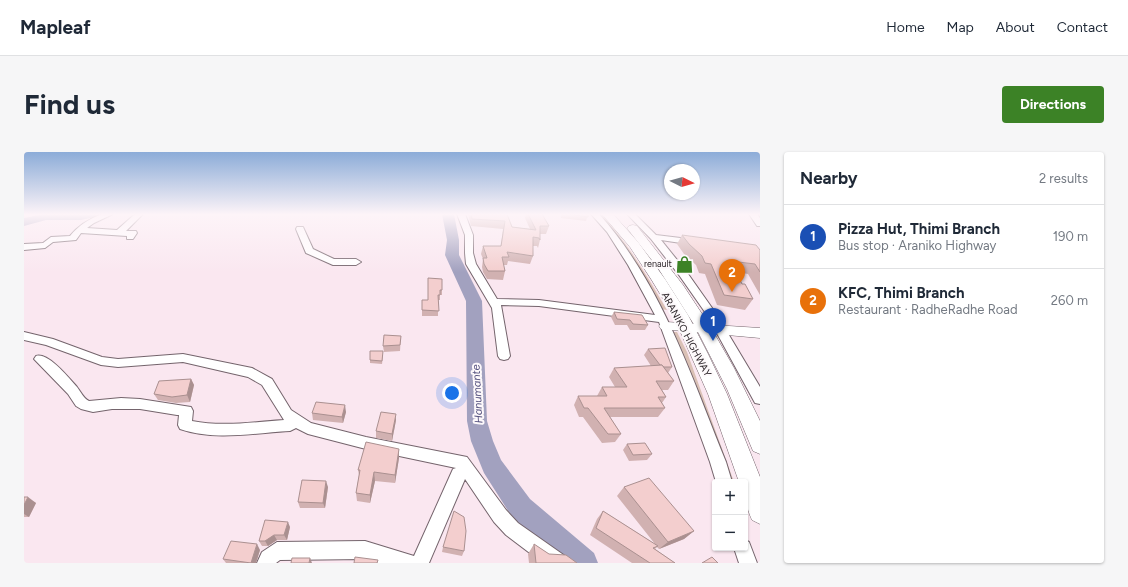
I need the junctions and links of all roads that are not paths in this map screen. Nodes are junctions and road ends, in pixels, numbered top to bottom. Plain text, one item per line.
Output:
1 (76, 233) edge
2 (119, 233) edge
3 (131, 233) edge
4 (133, 233) edge
5 (302, 233) edge
6 (468, 233) edge
7 (611, 233) edge
8 (623, 233) edge
9 (636, 233) edge
10 (650, 233) edge
11 (130, 237) dead end
12 (654, 237) junction
13 (699, 243) edge
14 (24, 247) edge
15 (356, 262) dead end
16 (494, 302) junction
17 (664, 322) junction
18 (695, 328) junction
19 (722, 331) junction
20 (760, 333) edge
21 (27, 338) edge
22 (504, 356) dead end
23 (40, 359) dead end
24 (760, 399) edge
25 (290, 425) dead end
26 (760, 445) edge
27 (466, 469) junction
28 (723, 479) edge
29 (760, 512) edge
30 (745, 551) edge
31 (266, 563) edge
32 (408, 563) edge
33 (420, 563) edge
34 (558, 563) edge
35 (748, 563) edge

1 - 14 street
2 - 3 street
4 - 11 street
5 - 15 street
6 - 16 street
7 - 17 street
8 - 18 highway, ARANIKO HIGHWAY
9 - 18 highway, ARANIKO HIGHWAY
10 - 12 street
12 - 13 street
12 - 19 street
16 - 17 street
16 - 22 street
17 - 18 main road
17 - 28 street
18 - 19 main road
18 - 26 highway, ARANIKO HIGHWAY
18 - 29 highway, ARANIKO HIGHWAY
19 - 20 main road
19 - 24 street
21 - 27 street
23 - 25 street
27 - 33 street
27 - 34 street
30 - 35 street
31 - 32 street

